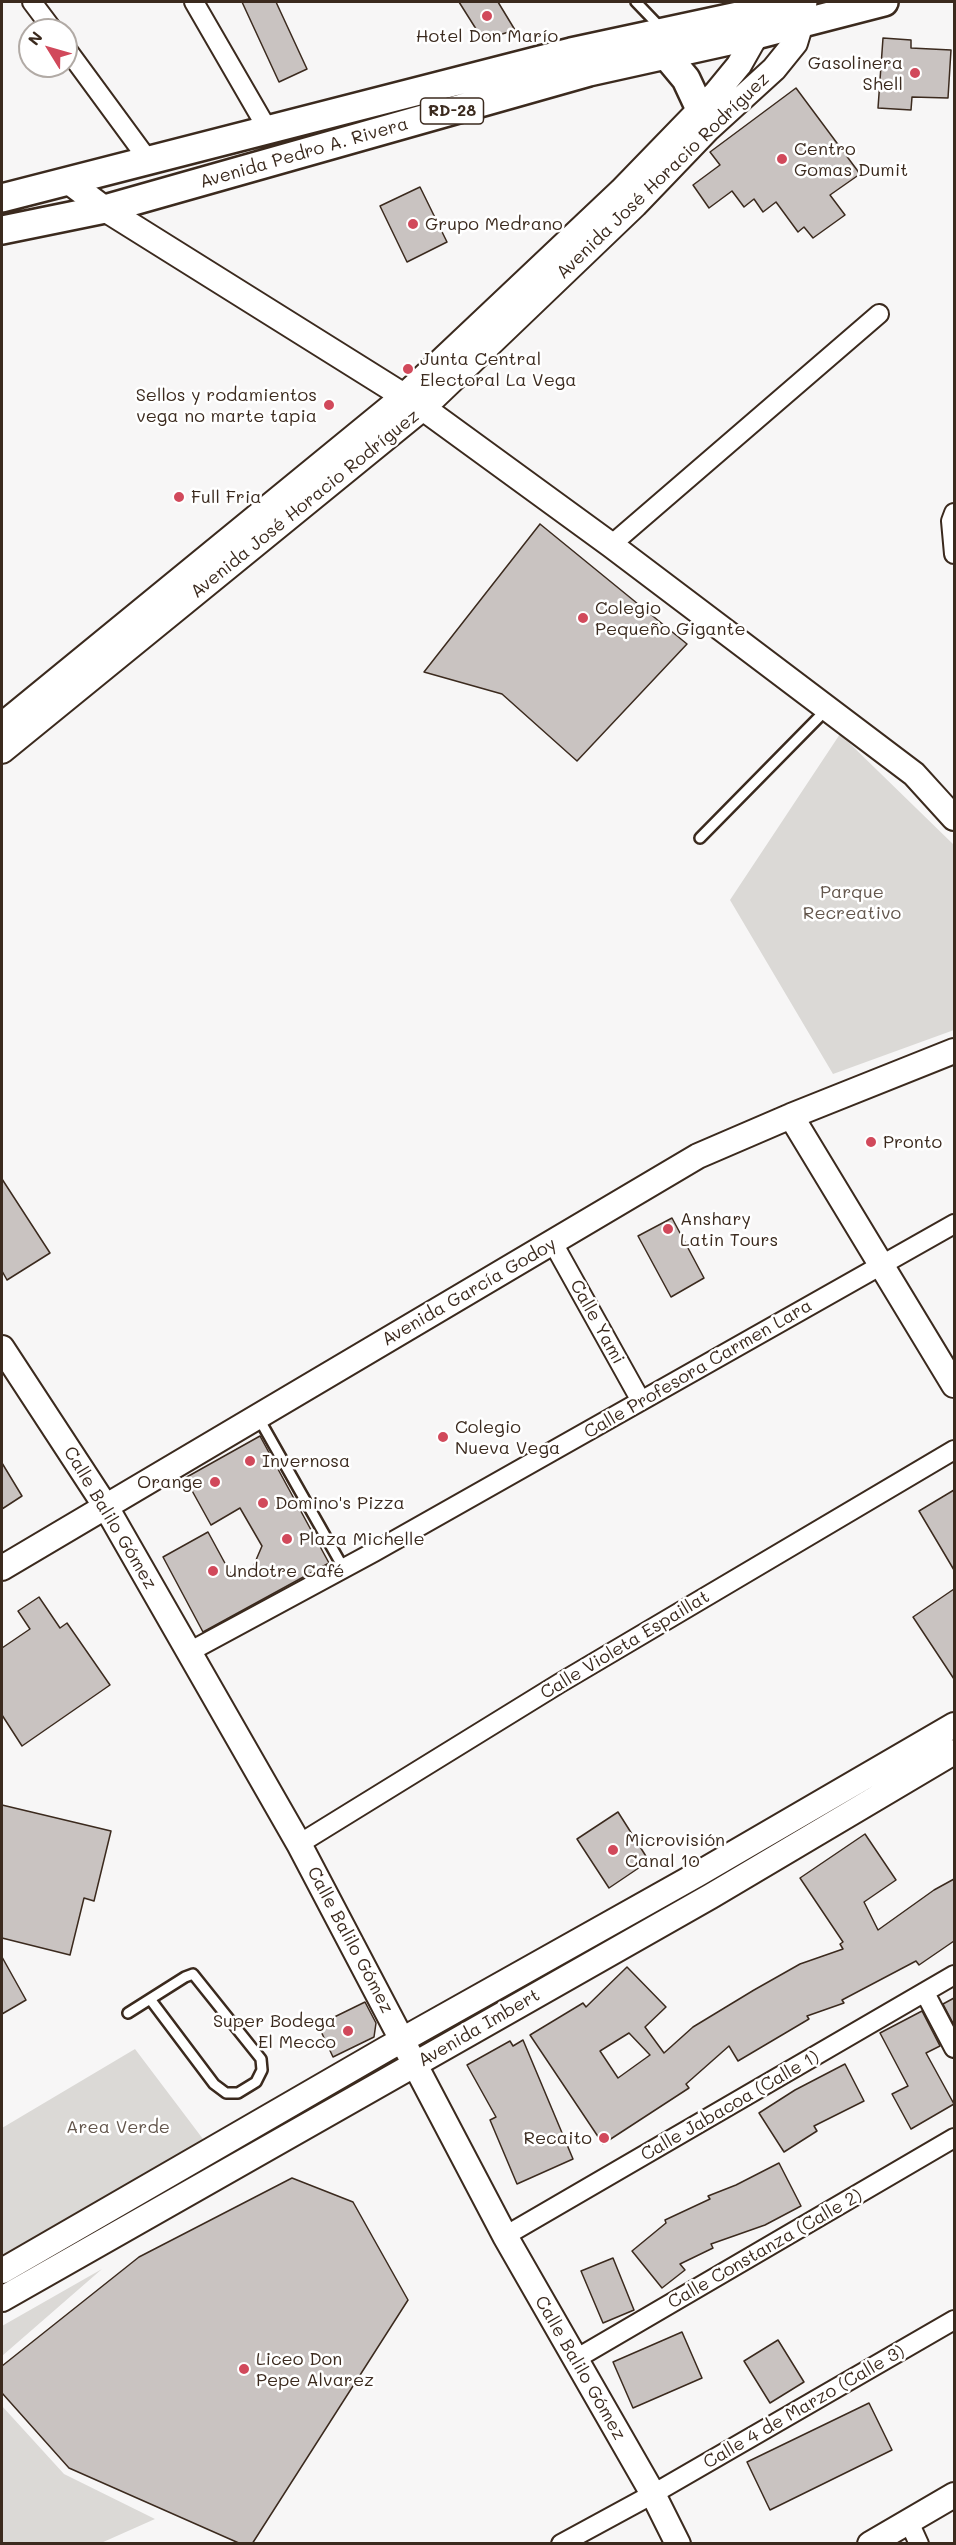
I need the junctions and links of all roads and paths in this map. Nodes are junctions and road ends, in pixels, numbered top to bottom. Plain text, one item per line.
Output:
1 (32, 2) edge
2 (194, 2) edge
3 (636, 2) edge
4 (884, 2) edge
5 (799, 8) edge
6 (44, 18) edge
7 (753, 24) junction
8 (665, 44) junction
9 (78, 64) edge
10 (700, 109) junction
11 (268, 130) junction
12 (149, 161) junction
13 (69, 182) junction
14 (5, 192) edge
15 (105, 209) junction
16 (14, 227) edge
17 (879, 314) dead end
18 (413, 402) junction
19 (954, 513) edge
20 (611, 545) junction
21 (954, 554) edge
22 (828, 708) junction
23 (2, 725) edge
24 (2, 750) edge
25 (954, 818) edge
26 (700, 838) dead end
27 (954, 1051) edge
28 (791, 1116) junction
29 (954, 1224) edge
30 (553, 1243) junction
31 (882, 1265) junction
32 (2, 1348) edge
33 (954, 1384) edge
34 (641, 1401) junction
35 (257, 1416) junction
36 (954, 1450) edge
37 (106, 1507) junction
38 (2, 1568) edge
39 (344, 1569) junction
40 (189, 1652) junction
41 (954, 1725) edge
42 (954, 1752) edge
43 (299, 1844) junction
44 (698, 1874) junction
45 (711, 1896) junction
46 (954, 1976) edge
47 (925, 1993) junction
48 (150, 2000) junction
49 (128, 2013) dead end
50 (402, 2039) junction
51 (954, 2048) edge
52 (414, 2064) junction
53 (954, 2138) edge
54 (505, 2236) junction
55 (45, 2260) junction
56 (2, 2271) edge
57 (2, 2299) edge
58 (954, 2320) edge
59 (574, 2360) junction
60 (653, 2494) junction
61 (954, 2495) edge
62 (914, 2533) edge
63 (875, 2542) edge
64 (561, 2544) edge
65 (678, 2544) edge

1 - 6 street
2 - 11 street
3 - 8 lane
4 - 5 main road, Avenida Pedro A. Rivera / RD-28
5 - 7 main road, Avenida Pedro A. Rivera / RD-28
5 - 18 street, Avenida José Horacio Rodríguez
7 - 8 main road, Avenida Pedro A. Rivera / RD-28
7 - 10 street, Avenida José Horacio Rodríguez
8 - 10 main road
8 - 11 main road, Avenida Pedro A. Rivera / RD-28
8 - 15 main road, Avenida Pedro A. Rivera / RD-28
9 - 12 street
10 - 18 street, Avenida José Horacio Rodríguez
11 - 12 main road, Avenida Pedro A. Rivera / RD-28
12 - 13 main road, Avenida Pedro A. Rivera / RD-28
13 - 14 main road, Avenida Pedro A. Rivera / RD-28
13 - 15 street
14 - 16 street
15 - 16 main road, Avenida Pedro A. Rivera / RD-28
15 - 18 street
17 - 20 street
18 - 20 street
18 - 23 street, Avenida José Horacio Rodríguez
18 - 24 street, Avenida José Horacio Rodríguez
19 - 21 street
20 - 22 street
22 - 25 street
22 - 26 lane
27 - 28 street, Avenida García Godoy
28 - 30 street, Avenida García Godoy
28 - 31 street
29 - 31 street, Calle Profesora Carmen Lara
30 - 34 street, Calle Yami
30 - 35 street, Avenida García Godoy
31 - 33 street
31 - 34 street, Calle Profesora Carmen Lara
32 - 37 street, Calle Balilo Gómez
34 - 39 street, Calle Profesora Carmen Lara
35 - 37 street, Avenida García Godoy
35 - 39 lane
36 - 43 street, Calle Violeta Espaillat
37 - 38 street, Avenida García Godoy
37 - 40 street, Calle Balilo Gómez
39 - 40 street, Calle Profesora Carmen Lara
40 - 43 street, Calle Balilo Gómez
41 - 44 street, Avenida Imbert
42 - 45 street, Avenida Imbert
43 - 50 street, Calle Balilo Gómez
44 - 45 street
44 - 50 street, Avenida Imbert
45 - 52 street, Avenida Imbert
46 - 47 street, Calle Jabacoa (Calle 1)
47 - 51 street
47 - 54 street, Calle Jabacoa (Calle 1)
48 - 48 lane
48 - 49 lane
50 - 52 street, Calle Balilo Gómez
50 - 55 street, Avenida Imbert
52 - 54 street, Calle Balilo Gómez
52 - 55 street, Avenida Imbert
53 - 59 street, Calle Constanza (Calle 2)
54 - 59 street, Calle Balilo Gómez
55 - 56 street, Avenida Imbert
55 - 57 street, Avenida Imbert
58 - 60 street, Calle 4 de Marzo (Calle 3)
59 - 60 street, Calle Balilo Gómez
60 - 64 street, Calle 4 de Marzo (Calle 3)
60 - 65 street, Calle Balilo Gómez
61 - 62 street
62 - 63 street

